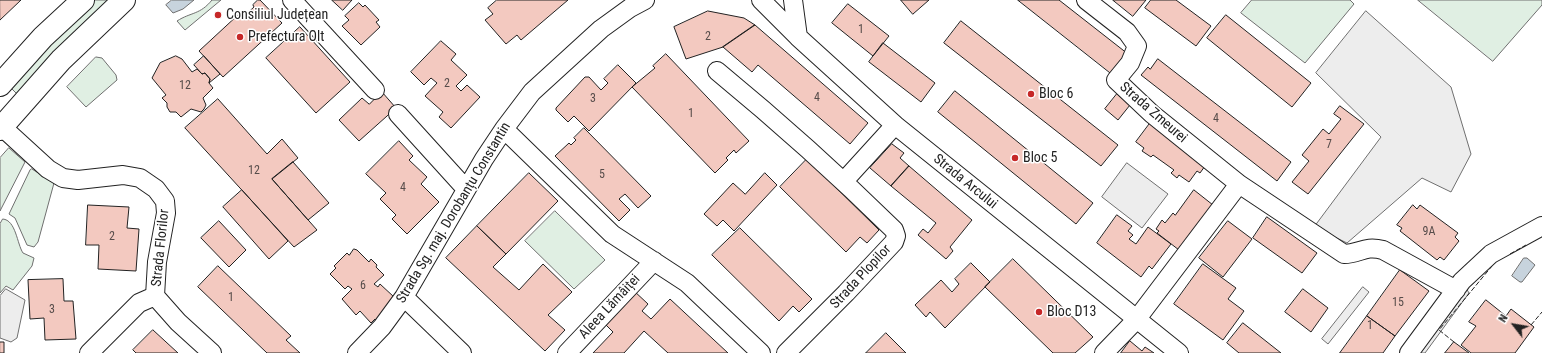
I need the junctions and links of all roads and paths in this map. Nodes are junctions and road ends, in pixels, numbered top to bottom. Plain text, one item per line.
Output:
1 (83, 0) edge
2 (124, 0) edge
3 (292, 0) edge
4 (645, 0) edge
5 (761, 0) edge
6 (793, 0) edge
7 (1086, 0) edge
8 (798, 37) junction
9 (717, 71) dead end
10 (0, 85) edge
11 (375, 90) dead end
12 (398, 114) dead end
13 (895, 125) junction
14 (1, 128) edge
15 (504, 129) junction
16 (844, 181) junction
17 (1239, 184) junction
18 (466, 189) junction
19 (1542, 226) edge
20 (654, 261) junction
21 (1456, 290) junction
22 (156, 296) junction
23 (404, 297) junction
24 (1136, 320) junction
25 (89, 353) edge
26 (212, 353) edge
27 (357, 353) edge
28 (462, 353) edge
29 (566, 353) edge
30 (761, 353) edge
31 (786, 353) edge
32 (1104, 353) edge
33 (1179, 353) edge
34 (1409, 353) edge

1 - 10 main road
2 - 14 main road
3 - 11 street
4 - 15 street, Strada Sg. maj. Dorobanțu Constantin
5 - 8 street, Strada Arcului
6 - 8 street
7 - 17 street, Strada Zmeurei
8 - 13 street, Strada Arcului
9 - 16 street, Strada Plopilor
12 - 18 street
13 - 16 street
13 - 24 street, Strada Arcului
14 - 22 street, Strada Florilor
15 - 18 street, Strada Sg. maj. Dorobanțu Constantin
15 - 20 street
16 - 31 street, Strada Plopilor
17 - 21 street, Strada Zmeurei
17 - 24 street
18 - 23 street, Strada Sg. maj. Dorobanțu Constantin
19 - 21 street
20 - 29 street, Aleea Lămâiței
20 - 30 street
21 - 34 street
22 - 25 street
22 - 26 street
23 - 27 street, Strada Sg. maj. Dorobanțu Constantin
23 - 28 street
24 - 32 street
24 - 33 street, Strada Arcului

